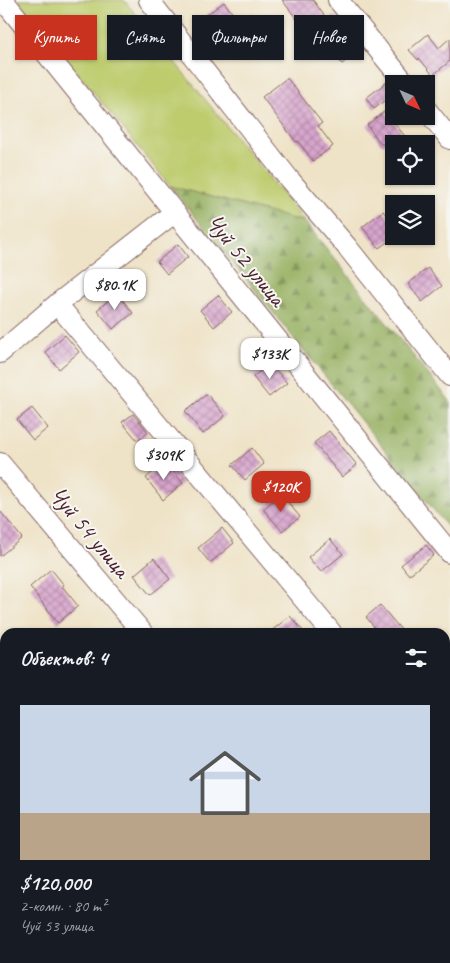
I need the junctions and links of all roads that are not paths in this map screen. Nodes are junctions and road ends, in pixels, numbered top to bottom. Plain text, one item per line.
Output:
1 (3, 0) edge
2 (149, 0) edge
3 (338, 0) edge
4 (399, 75) edge
5 (435, 121) edge
6 (450, 139) edge
7 (175, 212) junction
8 (58, 304) junction
9 (0, 353) edge
10 (450, 376) edge
11 (0, 463) edge
12 (450, 553) edge
13 (139, 628) edge
14 (328, 628) edge

1 - 7 street, Чуй 52 улица
2 - 10 street
3 - 4 street
5 - 6 street
7 - 8 street
7 - 12 street, Чуй 52 улица
8 - 9 street
8 - 14 street
11 - 13 street, Чуй 54 улица

